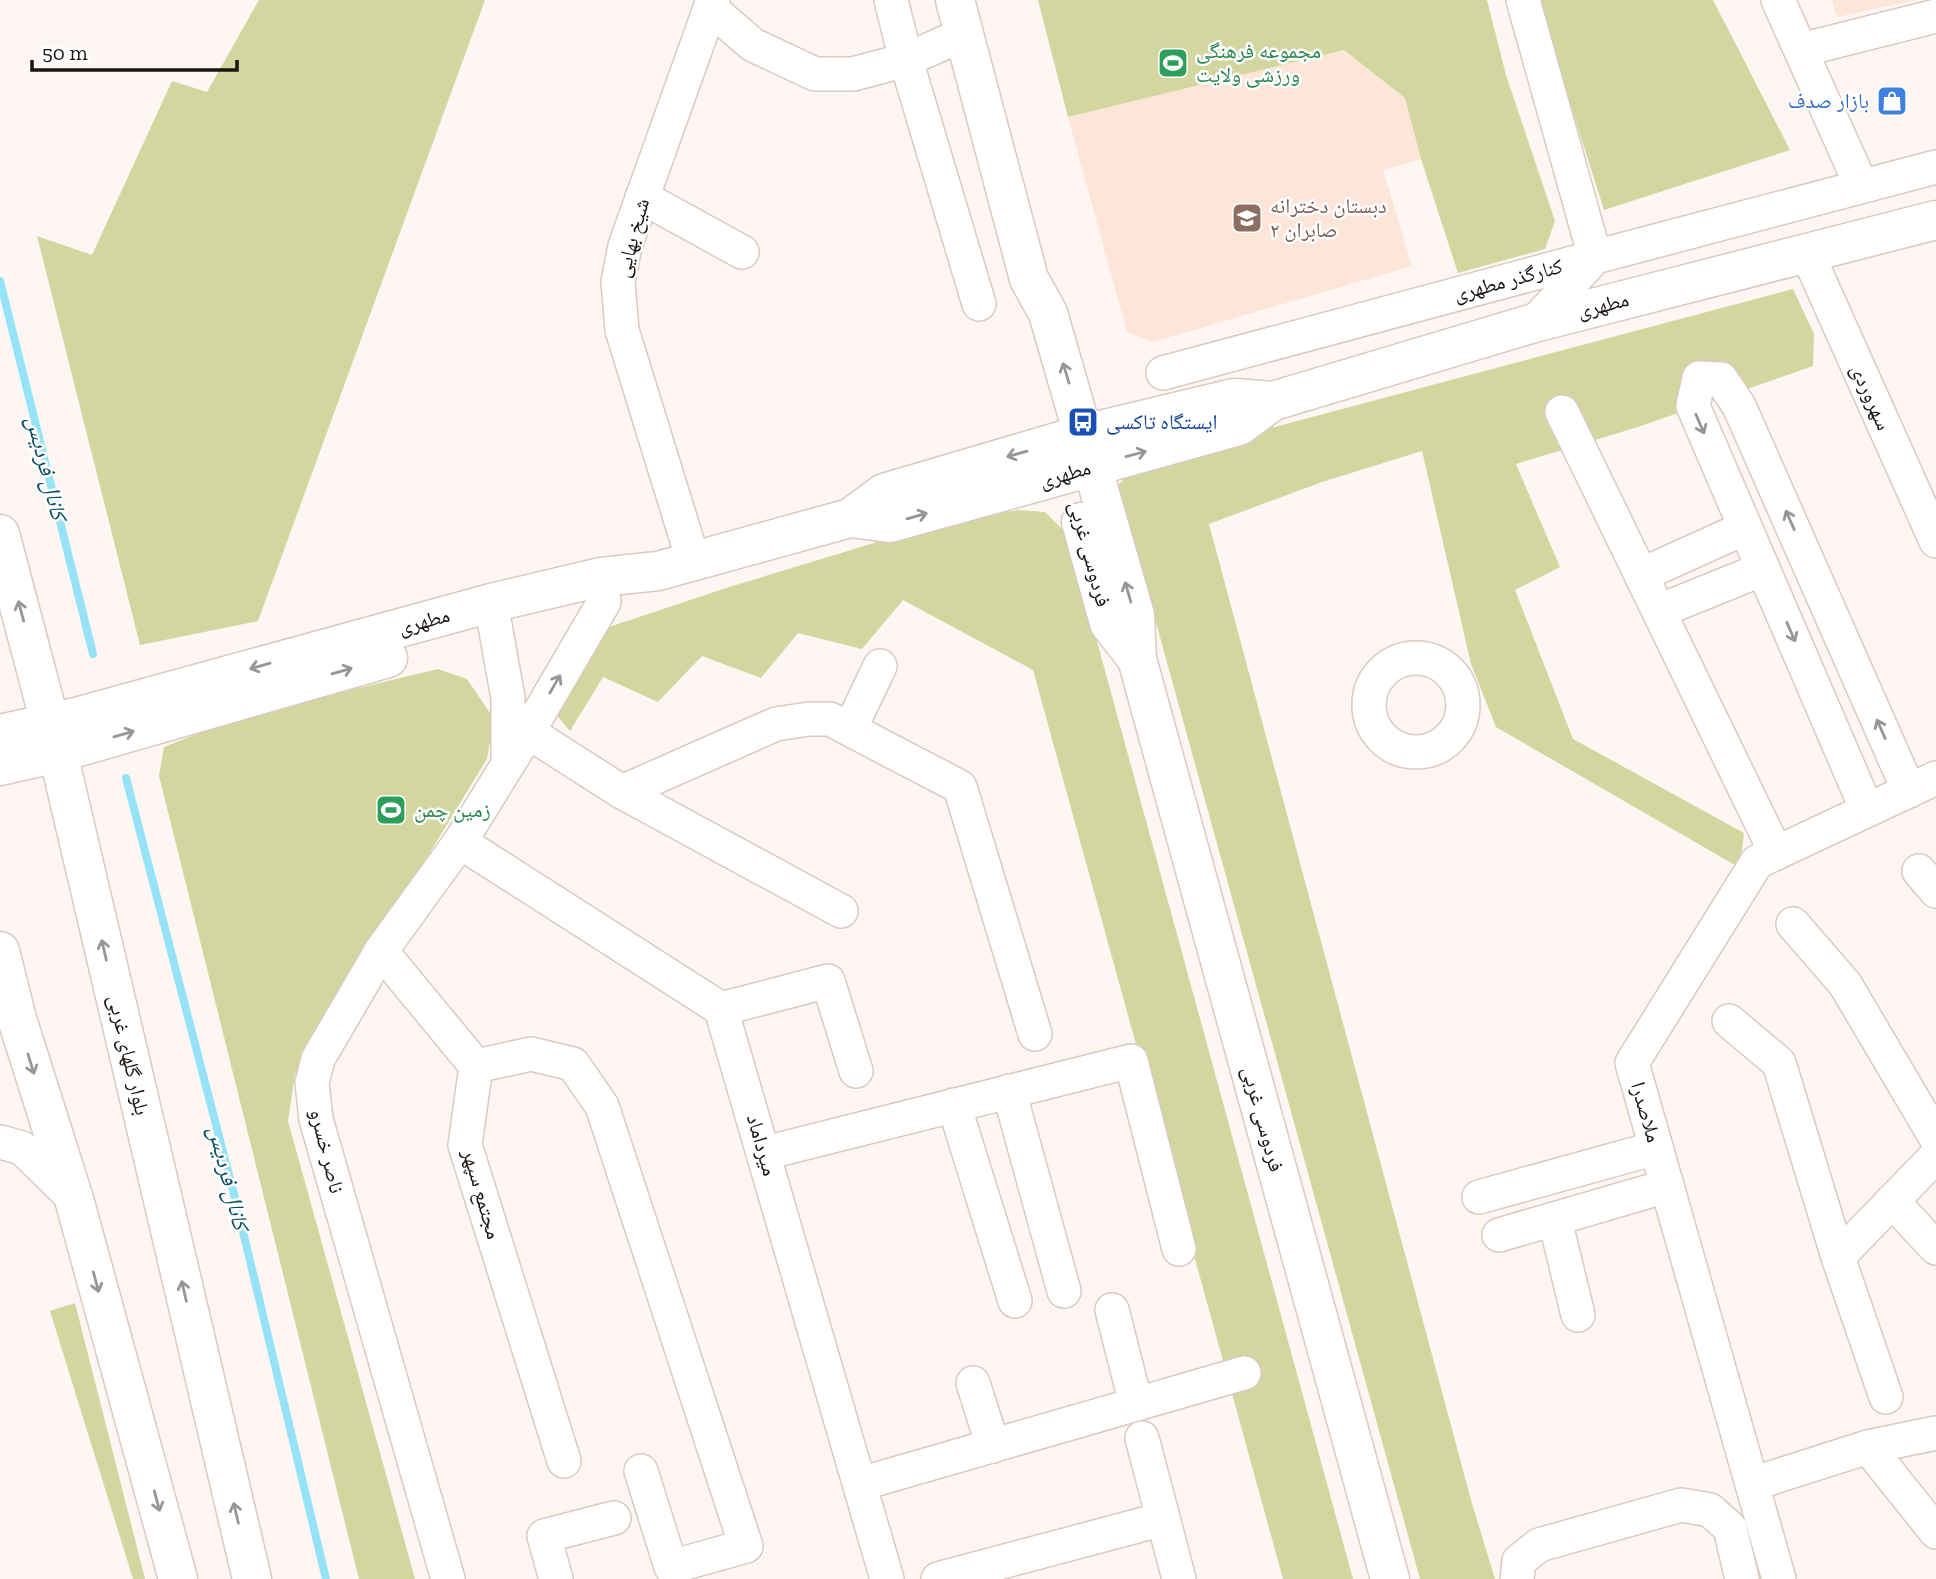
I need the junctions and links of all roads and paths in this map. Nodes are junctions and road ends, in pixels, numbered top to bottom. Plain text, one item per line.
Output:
1 (891, 0) edge
2 (1523, 0) edge
3 (1778, 0) edge
4 (711, 4) edge
5 (1936, 16) edge
6 (960, 17) edge
7 (1801, 50) junction
8 (906, 60) junction
9 (1936, 167) edge
10 (1861, 185) junction
11 (642, 197) junction
12 (1936, 220) edge
13 (742, 252) dead end
14 (1807, 253) junction
15 (1595, 257) junction
16 (979, 304) dead end
17 (1534, 323) junction
18 (1163, 373) dead end
19 (1562, 412) dead end
20 (1076, 454) junction
21 (1745, 527) junction
22 (0, 534) edge
23 (1936, 541) edge
24 (675, 566) junction
25 (1763, 569) junction
26 (1642, 575) junction
27 (603, 590) junction
28 (1659, 611) junction
29 (493, 615) junction
30 (33, 655) junction
31 (880, 666) dead end
32 (130, 702) junction
33 (850, 729) junction
34 (528, 732) junction
35 (0, 734) edge
36 (55, 738) junction
37 (508, 764) junction
38 (0, 766) edge
39 (1922, 785) edge
40 (622, 792) junction
41 (1867, 810) junction
42 (460, 842) junction
43 (1776, 853) junction
44 (841, 912) dead end
45 (1793, 924) dead end
46 (0, 951) edge
47 (381, 951) junction
48 (721, 1009) junction
49 (1728, 1021) dead end
50 (8, 1027) edge
51 (1035, 1034) dead end
52 (476, 1066) junction
53 (856, 1071) dead end
54 (1009, 1091) junction
55 (954, 1105) junction
56 (1936, 1138) edge
57 (0, 1142) edge
58 (1656, 1148) junction
59 (765, 1153) junction
60 (1936, 1156) edge
61 (1667, 1186) junction
62 (1936, 1190) edge
63 (1479, 1196) dead end
64 (74, 1199) junction
65 (1900, 1209) junction
66 (1555, 1220) junction
67 (1499, 1235) dead end
68 (1936, 1248) edge
69 (1179, 1249) dead end
70 (1842, 1268) junction
71 (1064, 1291) dead end
72 (1015, 1301) dead end
73 (1112, 1310) dead end
74 (1578, 1315) dead end
75 (1244, 1373) dead end
76 (973, 1383) dead end
77 (1886, 1397) dead end
78 (1136, 1404) junction
79 (1936, 1433) edge
80 (1142, 1438) dead end
81 (993, 1446) junction
82 (1868, 1447) junction
83 (564, 1461) dead end
84 (641, 1471) dead end
85 (860, 1485) junction
86 (1752, 1485) junction
87 (614, 1518) dead end
88 (1163, 1519) junction
89 (1936, 1532) edge
90 (178, 1579) edge
91 (252, 1579) edge
92 (448, 1579) edge
93 (556, 1579) edge
94 (887, 1579) edge
95 (938, 1579) edge
96 (1179, 1579) edge
97 (1390, 1579) edge
98 (1517, 1579) edge
99 (1742, 1579) edge
100 (1779, 1579) edge

1 - 8 street
2 - 15 street
3 - 7 street
4 - 8 street
4 - 11 street, شیخ بهایی
5 - 7 street
6 - 8 street
6 - 20 main road, فردوسی غربی
7 - 10 street
8 - 16 street
9 - 10 street, کنارگذر مطهری
10 - 15 street, کنارگذر مطهری
11 - 13 street
11 - 24 street, شیخ بهایی
12 - 14 main road, مطهری
14 - 17 main road, مطهری
14 - 23 street, سهروردی
15 - 17 street
15 - 18 street, کنارگذر مطهری
17 - 20 main road, مطهری
19 - 26 street
20 - 24 main road, مطهری
20 - 97 main road, فردوسی غربی
21 - 25 street
21 - 26 street
39 -> 21 street
30 -> 22 main road, بلوار گلهای غربی
24 - 27 main road, مطهری
25 - 28 street
25 -> 41 street
26 - 28 street
27 - 29 main road, مطهری
34 -> 27 street, ناصر خسرو
28 - 43 street
29 -> 32 main road, مطهری
36 -> 29 main road
29 - 37 street
30 - 32 main road
30 - 36 main road, بلوار گلهای غربی
31 - 33 street
32 - 36 main road, مطهری
33 - 40 street
33 - 51 street
34 - 37 street, ناصر خسرو
34 - 40 street
35 - 36 main road, مطهری
36 - 38 main road
91 -> 36 main road, بلوار گلهای غربی
37 - 42 street, ناصر خسرو
39 - 41 street, ملاصدرا
40 - 44 street
41 - 43 street, ملاصدرا
42 - 47 street, ناصر خسرو
42 - 48 street
43 - 58 street, ملاصدرا
45 - 56 street
46 - 50 main road
47 - 52 street
47 - 92 street, ناصر خسرو
48 - 53 street
48 - 59 street, میرداماد
49 - 70 street
50 -> 64 main road
52 - 83 street, مجتمع سپهر
52 - 84 street
54 - 55 street
54 - 69 street
54 - 71 street
55 - 59 street
55 - 72 street
57 - 64 street
58 - 61 street, ملاصدرا
58 - 63 street
59 - 85 street, میرداماد
60 - 65 street
61 - 66 street
61 - 86 street, ملاصدرا
62 - 65 street
64 -> 90 main road
65 - 68 street
65 - 70 street
66 - 67 street
66 - 74 street
70 - 77 street
73 - 78 street
75 - 78 street
76 - 81 street
78 - 81 street
79 - 82 street
80 - 88 street
81 - 85 street
82 - 86 street
82 - 89 street
85 - 94 street, میرداماد
86 - 100 street, ملاصدرا
87 - 93 street
88 - 95 street
88 - 96 street
98 - 99 street

